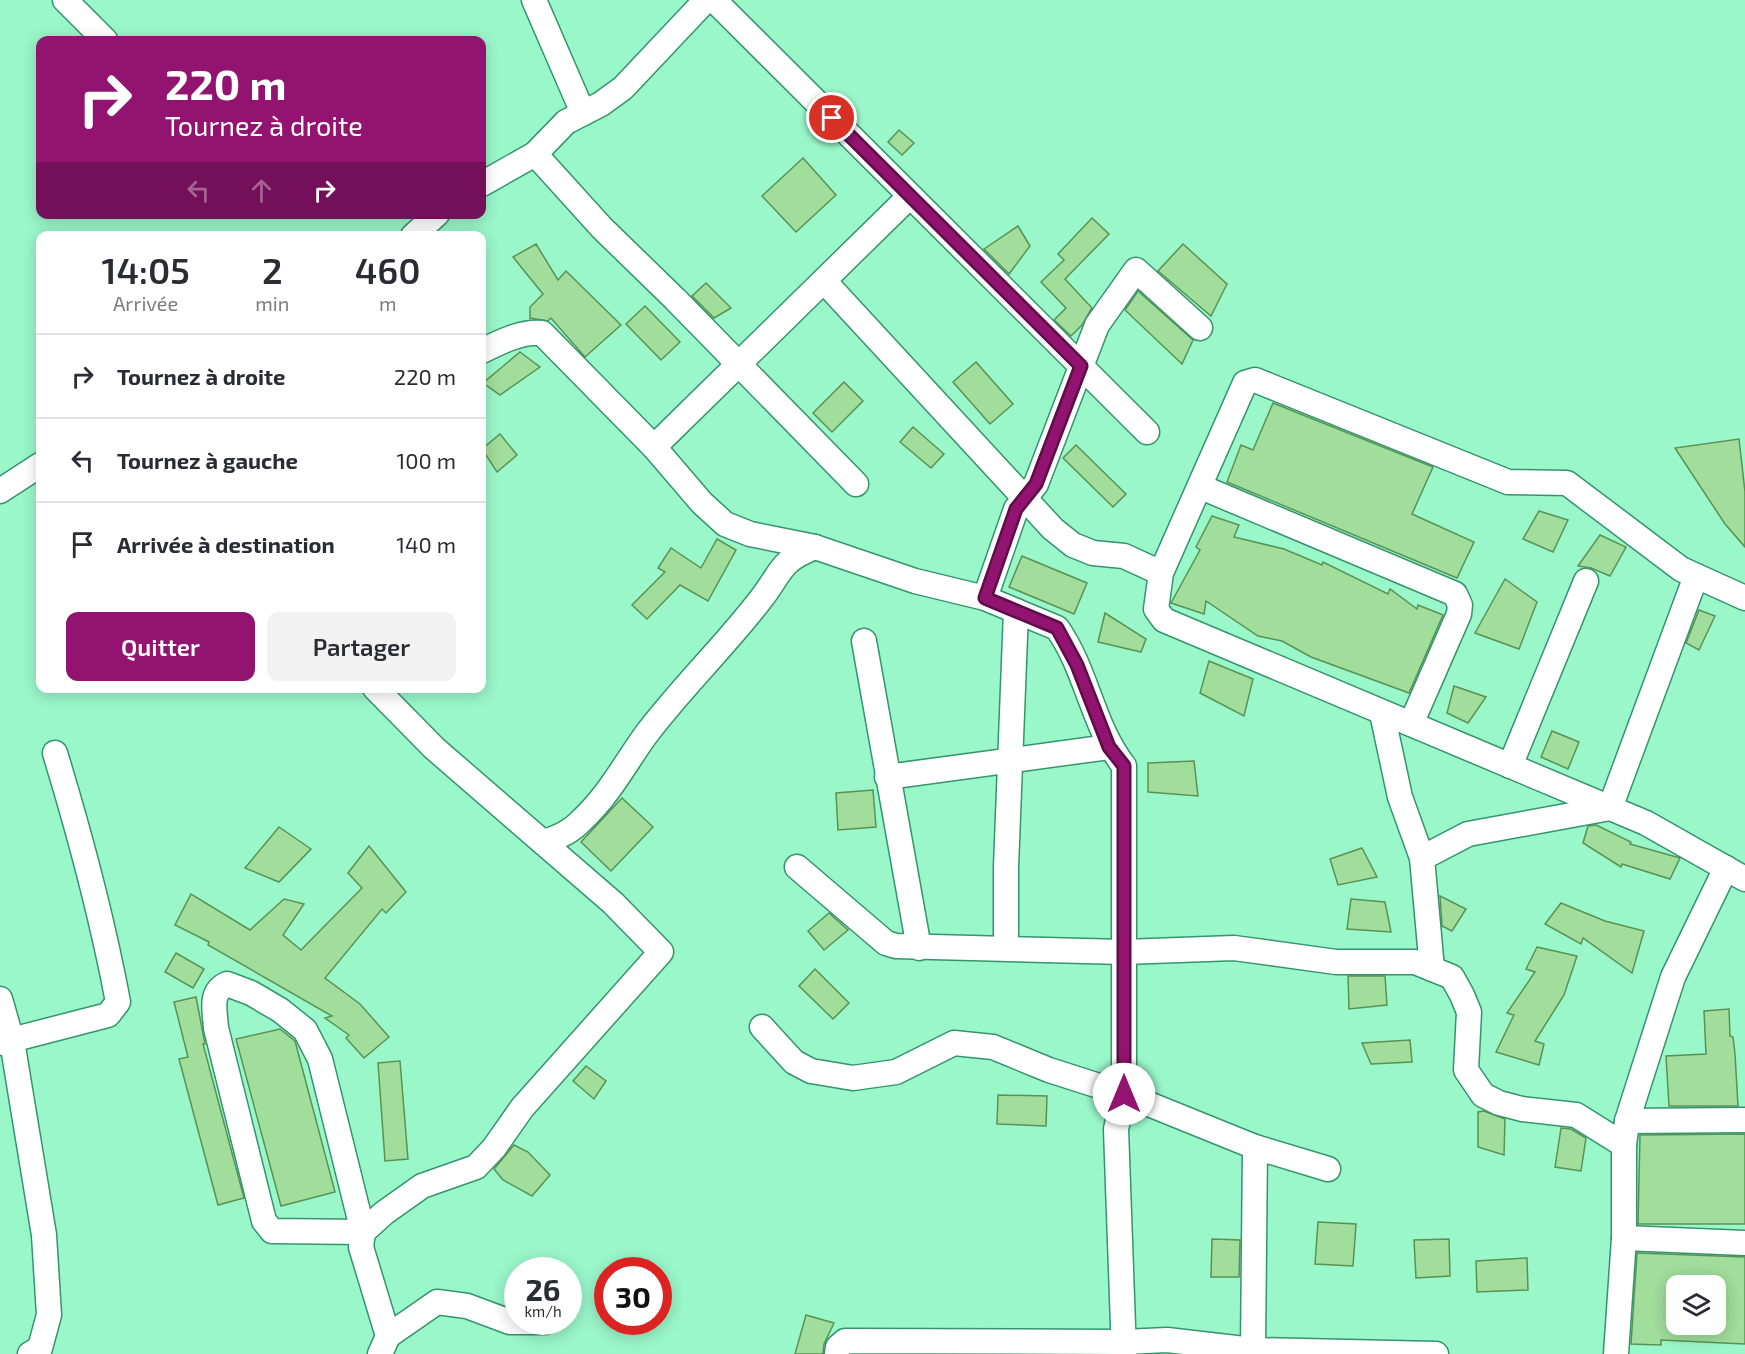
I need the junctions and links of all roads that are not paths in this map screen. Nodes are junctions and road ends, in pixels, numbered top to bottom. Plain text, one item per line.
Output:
1 (64, 0) edge
2 (534, 0) edge
3 (706, 0) edge
4 (714, 0) edge
5 (101, 36) edge
6 (584, 113) junction
7 (535, 154) junction
8 (486, 182) edge
9 (910, 196) junction
10 (432, 219) edge
11 (418, 231) edge
12 (824, 281) junction
13 (1200, 328) dead end
14 (486, 349) edge
15 (739, 366) junction
16 (1081, 366) junction
17 (1147, 432) dead end
18 (654, 447) junction
19 (36, 468) edge
20 (856, 484) dead end
21 (1201, 488) junction
22 (0, 491) edge
23 (1025, 497) junction
24 (815, 547) junction
25 (1161, 573) junction
26 (1696, 576) junction
27 (1586, 581) dead end
28 (985, 598) junction
29 (1745, 598) edge
30 (1016, 611) junction
31 (864, 641) dead end
32 (380, 693) edge
33 (1383, 712) junction
34 (1411, 724) junction
35 (1109, 747) junction
36 (55, 753) dead end
37 (1011, 760) junction
38 (1510, 766) junction
39 (887, 777) junction
40 (1610, 808) junction
41 (543, 842) junction
42 (1422, 858) junction
43 (797, 867) dead end
44 (1736, 873) edge
45 (1006, 947) junction
46 (919, 948) junction
47 (1124, 952) junction
48 (1432, 969) junction
49 (0, 999) edge
50 (762, 1027) dead end
51 (6, 1042) edge
52 (1124, 1094) junction
53 (1745, 1119) edge
54 (1626, 1133) junction
55 (1255, 1147) junction
56 (1328, 1169) dead end
57 (363, 1232) junction
58 (1624, 1238) junction
59 (1745, 1243) edge
60 (504, 1320) edge
61 (384, 1345) edge
62 (1124, 1348) edge
63 (1262, 1352) edge
64 (30, 1354) edge
65 (837, 1354) edge
66 (1393, 1354) edge
67 (1436, 1354) edge
68 (1616, 1354) edge

1 - 5 street
2 - 6 street
3 - 6 street
4 - 9 street
6 - 7 street
7 - 8 street
7 - 15 street
9 - 12 street
9 - 16 street
10 - 11 street
12 - 15 street
12 - 23 street
13 - 16 street
14 - 18 street
15 - 18 street
15 - 20 street
16 - 17 street
16 - 23 street
18 - 24 street
19 - 22 street
21 - 25 street
21 - 26 street
21 - 34 street
23 - 25 street
23 - 28 street
24 - 28 street
24 - 41 street
25 - 33 street
26 - 29 street
26 - 40 street
27 - 38 street
28 - 30 street
30 - 35 street
30 - 37 street
31 - 39 street
32 - 41 street
33 - 34 street
33 - 42 street
34 - 38 street
35 - 37 street
35 - 47 street
36 - 51 street
37 - 39 street
37 - 45 street
38 - 40 street
39 - 46 street
40 - 42 street
40 - 44 street
41 - 57 street
42 - 48 street
43 - 46 street
44 - 54 street
45 - 46 street
45 - 47 street
47 - 48 street
47 - 52 street
48 - 54 street
49 - 51 street
50 - 52 street
51 - 64 street
52 - 55 street
52 - 62 street
53 - 54 street
54 - 58 street
55 - 56 street
55 - 63 street
57 - 57 street
57 - 61 street
58 - 59 street
58 - 68 street
60 - 61 street
62 - 63 street
62 - 65 street
63 - 66 street
66 - 67 street

